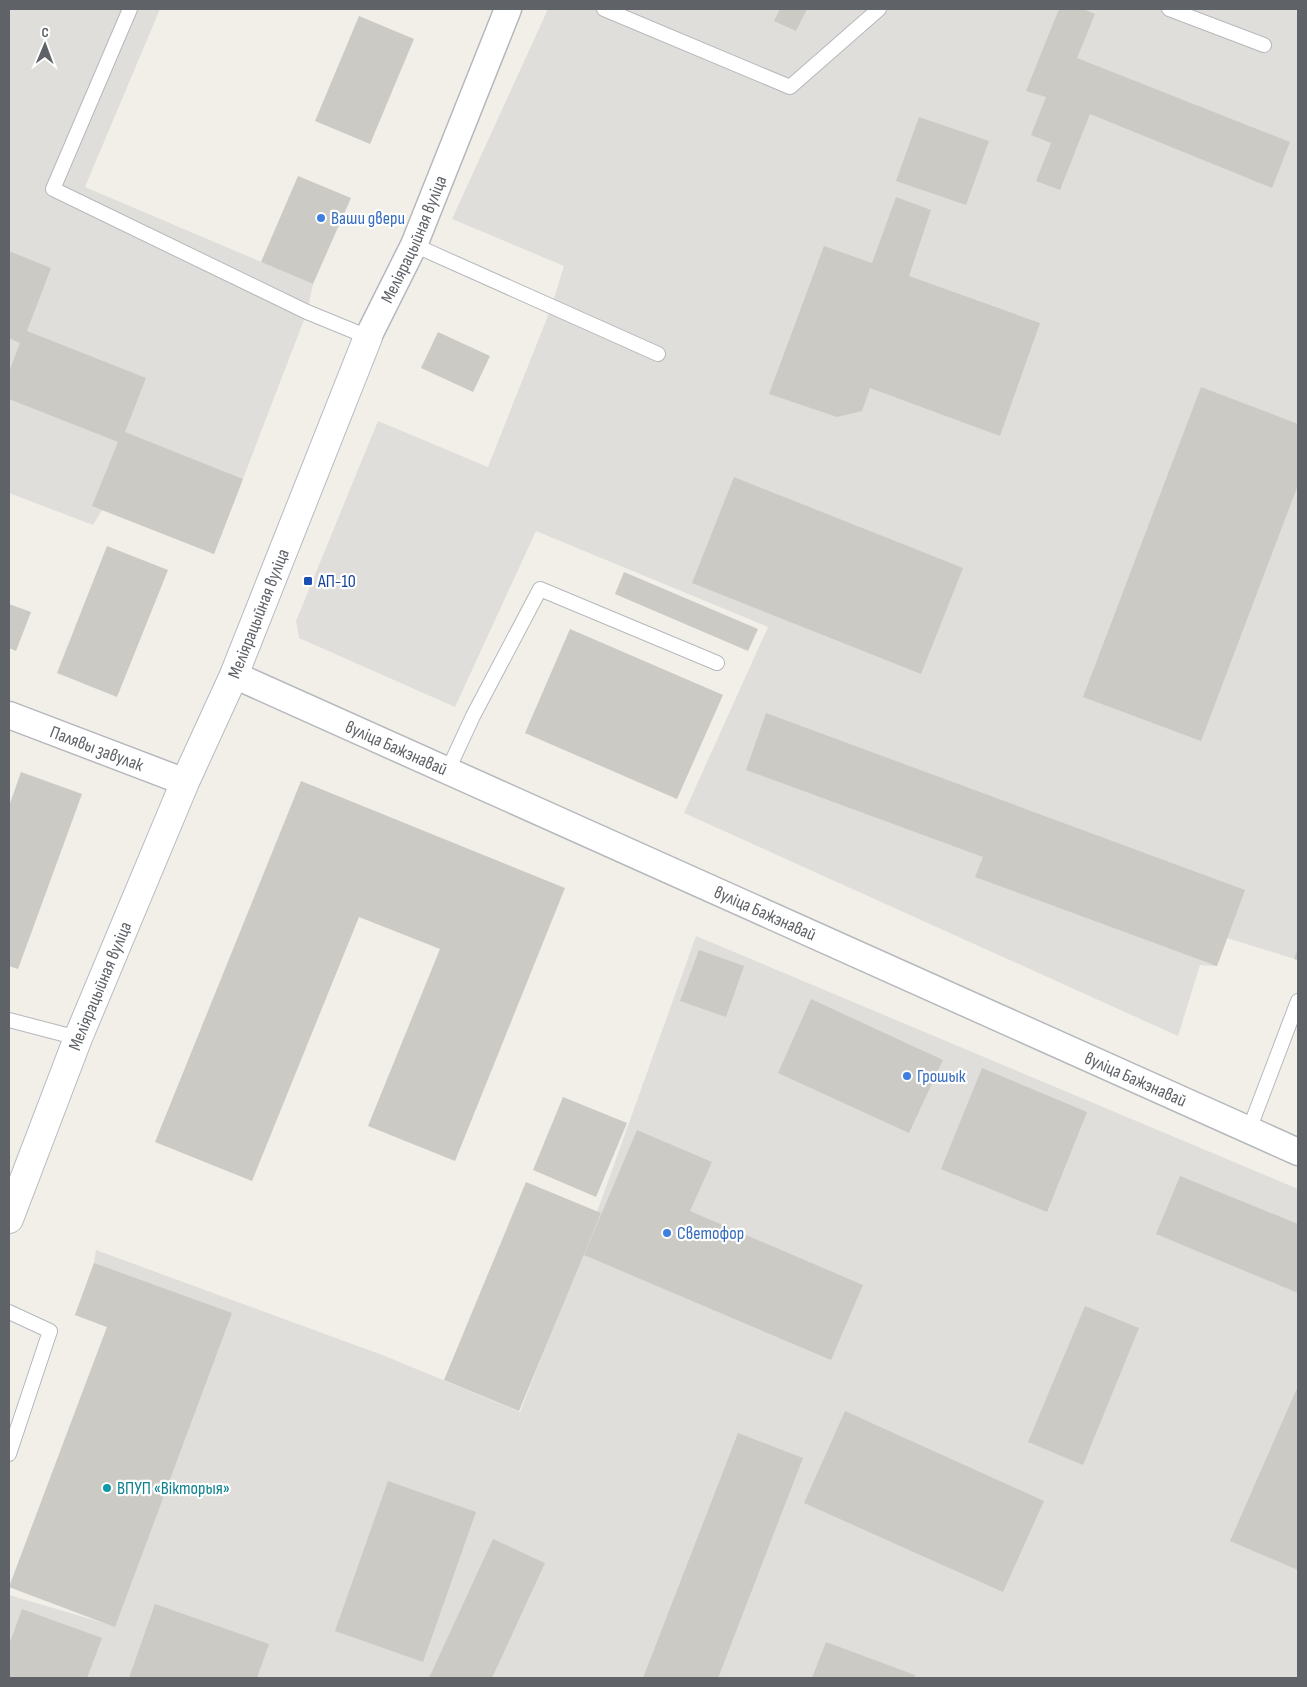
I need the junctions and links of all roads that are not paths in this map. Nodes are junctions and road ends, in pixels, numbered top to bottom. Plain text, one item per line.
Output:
1 (130, 9) edge
2 (508, 9) edge
3 (604, 9) edge
4 (879, 9) edge
5 (1169, 9) edge
6 (1264, 45) dead end
7 (414, 246) junction
8 (368, 337) junction
9 (658, 354) dead end
10 (717, 663) dead end
11 (234, 676) junction
12 (9, 715) edge
13 (448, 770) junction
14 (184, 782) junction
15 (1298, 1001) edge
16 (9, 1020) edge
17 (78, 1038) junction
18 (1249, 1130) junction
19 (1298, 1152) edge
20 (9, 1219) edge
21 (9, 1312) edge
22 (9, 1454) edge

1 - 8 lane
2 - 7 street, Меліярацыйная вуліца
3 - 4 lane
5 - 6 lane
7 - 8 street, Меліярацыйная вуліца
7 - 9 lane
8 - 11 street, Меліярацыйная вуліца
10 - 13 lane
11 - 13 street, вуліца Бажэнавай
11 - 14 street, Меліярацыйная вуліца
12 - 14 street, Палявы завулак
13 - 18 street, вуліца Бажэнавай
14 - 17 street, Меліярацыйная вуліца
15 - 18 lane
16 - 17 lane
17 - 20 street, Меліярацыйная вуліца
18 - 19 street, вуліца Бажэнавай
21 - 22 lane

